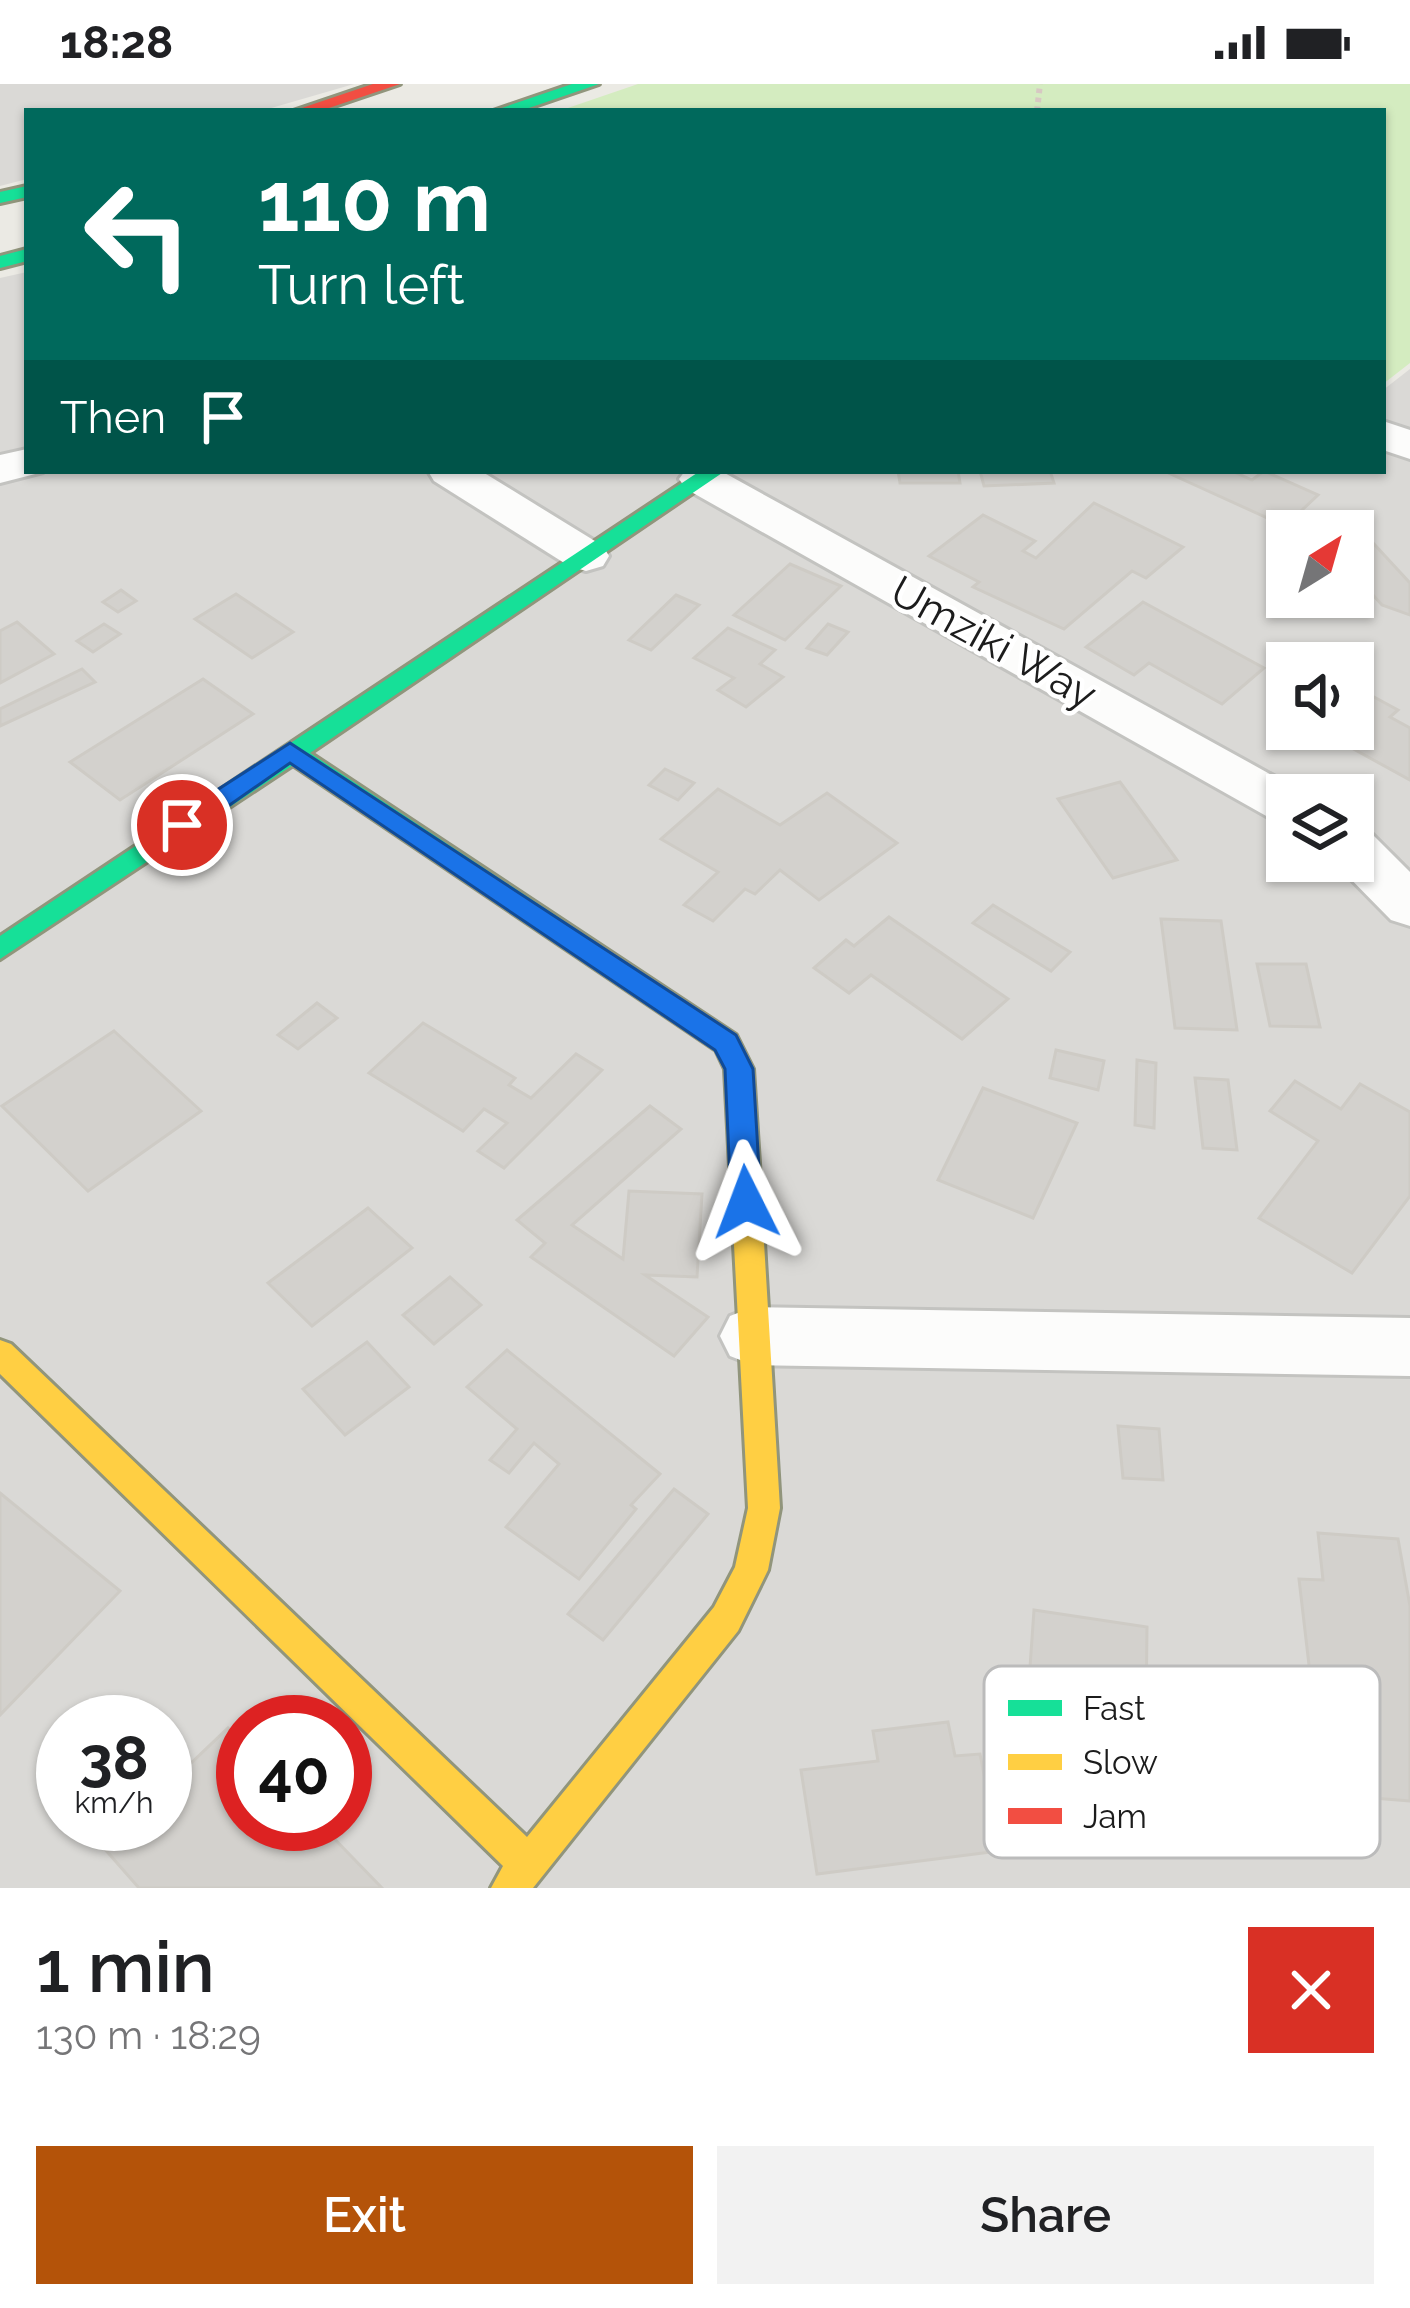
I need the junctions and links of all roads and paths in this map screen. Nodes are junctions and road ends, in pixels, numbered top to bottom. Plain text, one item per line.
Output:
1 (391, 84) edge
2 (590, 84) edge
3 (312, 108) edge
4 (512, 108) edge
5 (455, 474) edge
6 (708, 475) edge
7 (586, 556) junction
8 (290, 751) junction
9 (1266, 792) edge
10 (1374, 869) edge
11 (1410, 906) edge
12 (0, 949) edge
13 (753, 1336) junction
14 (1410, 1347) edge
15 (0, 1354) edge
16 (529, 1865) junction
17 (509, 1888) edge

1 - 3 street
2 - 4 street
5 - 7 street
6 - 7 street
6 - 9 street, Umziki Way
7 - 8 street
8 - 12 street
8 - 13 street
10 - 11 street
13 - 14 street
13 - 16 street
15 - 16 street
16 - 17 street

